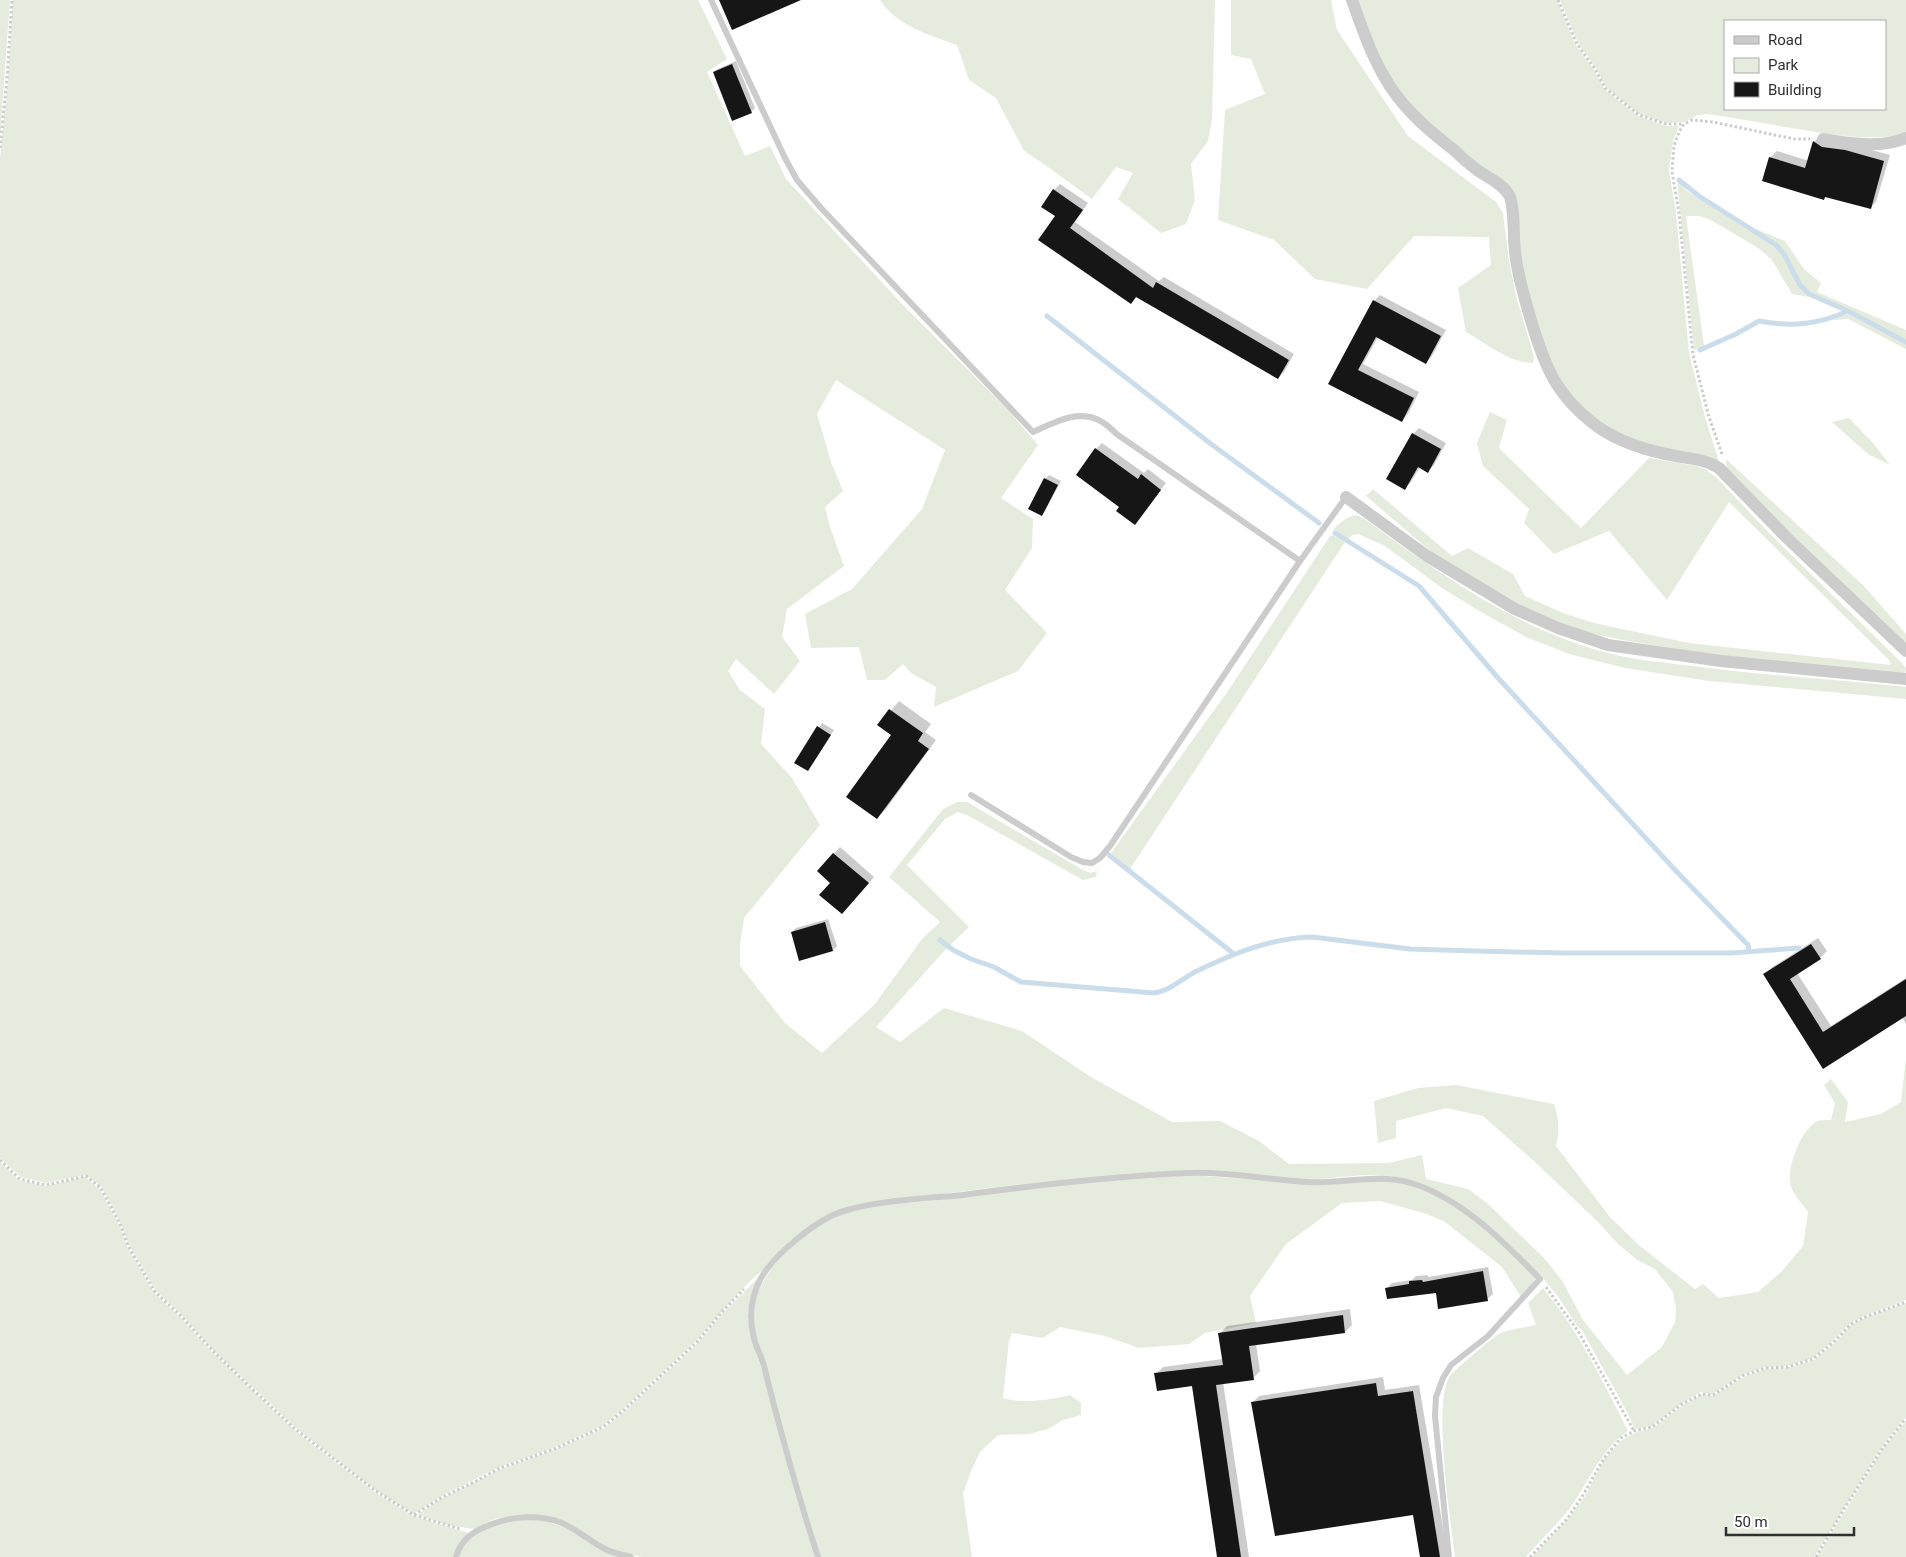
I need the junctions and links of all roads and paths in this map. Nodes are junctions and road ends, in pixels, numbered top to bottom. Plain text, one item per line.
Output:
1 (12, 0) edge
2 (711, 0) edge
3 (1352, 0) edge
4 (1558, 0) edge
5 (1684, 124) junction
6 (1906, 138) edge
7 (1823, 139) joint
8 (0, 148) edge
9 (1726, 477) junction
10 (1346, 497) joint
11 (1300, 561) junction
12 (1906, 651) edge
13 (1906, 679) edge
14 (971, 795) dead end
15 (0, 1160) edge
16 (1540, 1279) junction
17 (750, 1283) dead end
18 (1906, 1302) edge
19 (1906, 1418) edge
20 (1634, 1431) junction
21 (414, 1515) junction
22 (473, 1532) junction
23 (456, 1557) edge
24 (631, 1557) edge
25 (818, 1557) edge
26 (1449, 1557) edge
27 (1530, 1557) edge
28 (1816, 1557) edge

1 - 8 path
2 - 11 lane
3 - 9 street
4 - 5 path
5 - 7 path
5 - 9 path
6 - 7 street
9 - 12 street
10 - 11 lane
10 - 13 street
11 - 14 lane
15 - 21 path
16 - 20 path
16 - 25 lane
16 - 26 lane
17 - 21 path
18 - 20 path
19 - 28 path
20 - 27 path
21 - 22 path
22 - 23 lane
22 - 24 lane

